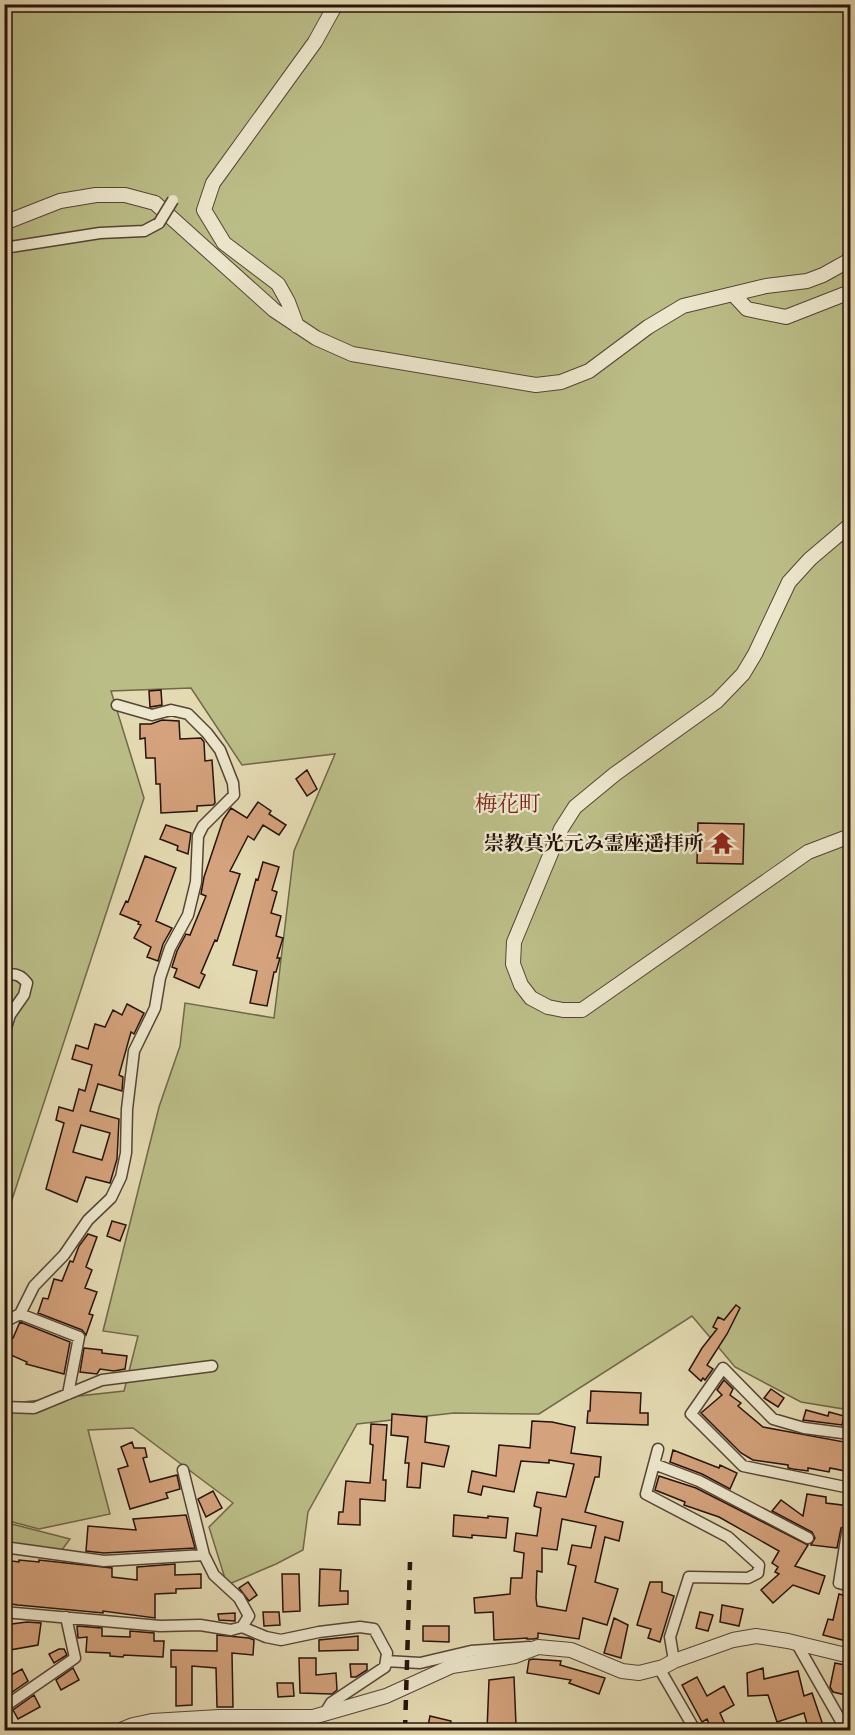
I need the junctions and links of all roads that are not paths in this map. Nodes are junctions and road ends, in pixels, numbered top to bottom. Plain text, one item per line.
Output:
1 (336, 4) edge
2 (173, 200) dead end
3 (4, 223) edge
4 (4, 248) edge
5 (850, 260) edge
6 (850, 292) edge
7 (734, 294) junction
8 (297, 326) junction
9 (850, 525) edge
10 (117, 705) dead end
11 (850, 836) edge
12 (4, 976) edge
13 (4, 1034) edge
14 (4, 1167) edge
15 (4, 1180) edge
16 (20, 1314) junction
17 (4, 1322) edge
18 (212, 1366) dead end
19 (68, 1394) junction
20 (4, 1407) edge
21 (850, 1434) edge
22 (658, 1449) dead end
23 (654, 1464) junction
24 (183, 1470) dead end
25 (850, 1488) edge
26 (850, 1534) edge
27 (808, 1538) dead end
28 (4, 1547) edge
29 (204, 1555) junction
30 (850, 1586) edge
31 (4, 1612) edge
32 (66, 1617) junction
33 (242, 1627) junction
34 (797, 1644) junction
35 (538, 1647) junction
36 (850, 1656) edge
37 (386, 1660) junction
38 (674, 1661) junction
39 (659, 1668) junction
40 (4, 1707) edge
41 (325, 1713) junction
42 (219, 1717) junction
43 (121, 1731) edge
44 (209, 1731) edge
45 (695, 1731) edge
46 (846, 1731) edge

1 - 8 street
2 - 4 street, bridge
3 - 8 street
5 - 7 street
6 - 7 street
7 - 8 street
9 - 11 street
10 - 16 street
12 - 13 street
14 - 15 street
16 - 17 street
16 - 19 street
18 - 19 street
19 - 20 street
21 - 25 street
22 - 23 street
23 - 27 street
23 - 38 street
24 - 29 street
26 - 30 street
28 - 29 street
29 - 33 street
31 - 32 street
32 - 33 street
32 - 40 street
33 - 37 street
34 - 36 street
34 - 38 street
34 - 46 street
35 - 37 street
35 - 39 street
35 - 41 street
37 - 41 street
38 - 39 street
39 - 45 street
41 - 42 street
42 - 43 street
42 - 44 street

